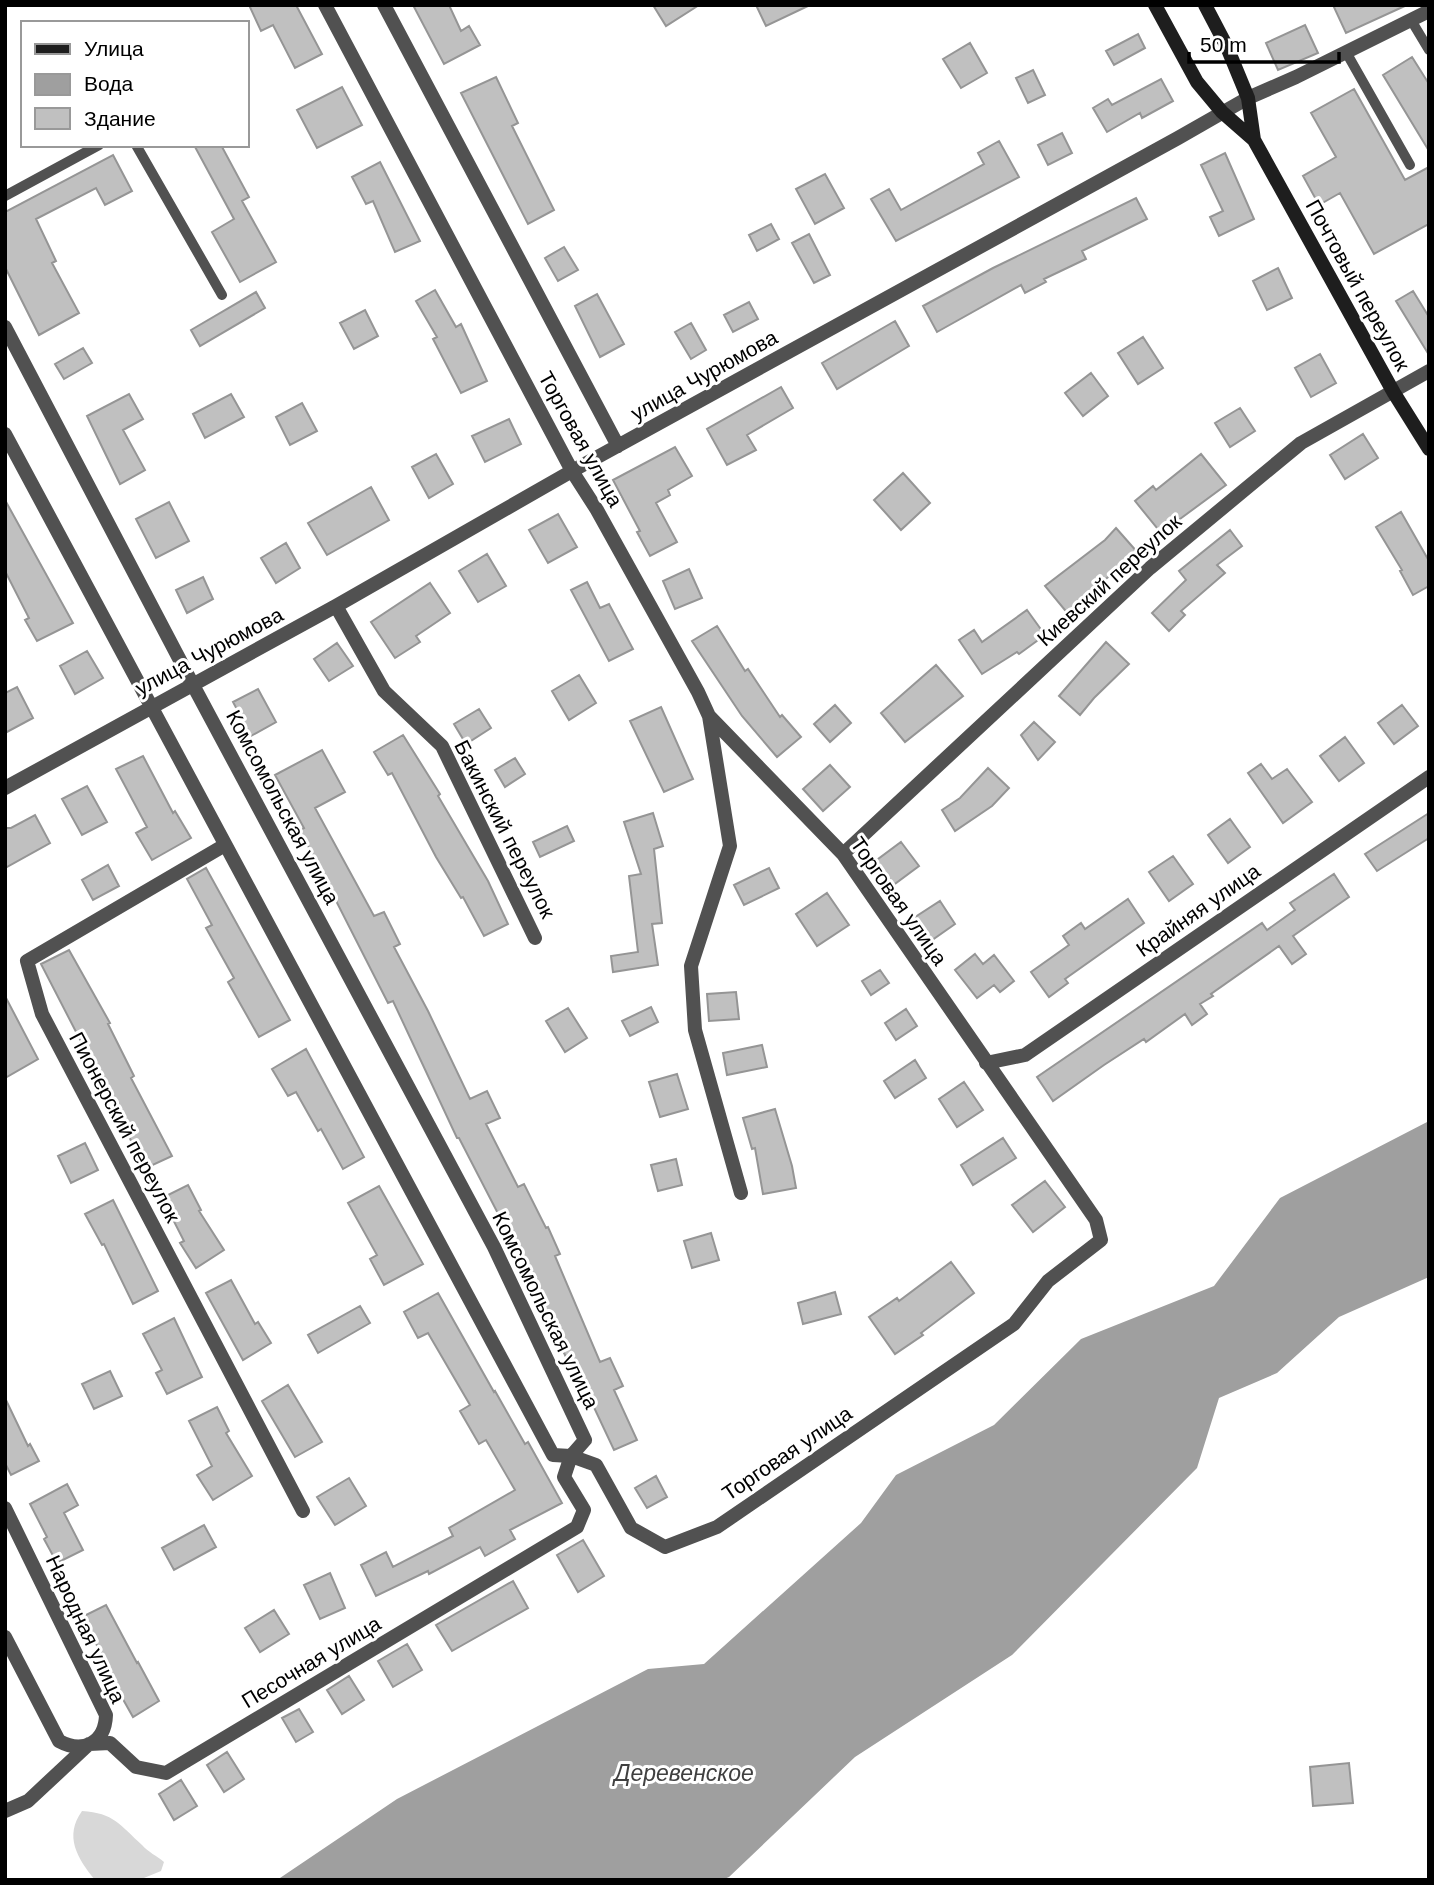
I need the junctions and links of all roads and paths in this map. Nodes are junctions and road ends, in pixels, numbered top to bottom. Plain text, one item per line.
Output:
1 (325, 5) edge
2 (384, 5) edge
3 (1155, 5) edge
4 (1205, 5) edge
5 (1429, 11) edge
6 (1411, 20) junction
7 (1429, 50) edge
8 (1346, 52) junction
9 (1248, 98) junction
10 (1222, 112) junction
11 (1254, 140) junction
12 (95, 147) edge
13 (137, 147) edge
14 (1410, 165) dead end
15 (5, 196) edge
16 (222, 295) dead end
17 (5, 327) edge
18 (1429, 371) edge
19 (1394, 393) junction
20 (5, 434) edge
21 (618, 446) junction
22 (1429, 449) edge
23 (572, 471) junction
24 (336, 606) junction
25 (193, 685) junction
26 (152, 705) junction
27 (709, 716) junction
28 (1429, 777) edge
29 (5, 788) edge
30 (225, 845) junction
31 (843, 854) junction
32 (536, 938) dead end
33 (986, 1063) junction
34 (741, 1193) dead end
35 (571, 1456) junction
36 (5, 1508) edge
37 (303, 1511) dead end
38 (5, 1637) edge
39 (89, 1744) junction
40 (5, 1811) edge

1 - 23 street, Торговая улица
2 - 21 street, Торговая улица
3 - 10 street, Почтовый переулок
4 - 9 street, Почтовый переулок
5 - 6 street, улица Чурюмова
6 - 7 lane
6 - 8 street, улица Чурюмова
8 - 9 street, улица Чурюмова
8 - 14 lane
9 - 10 street, улица Чурюмова
9 - 11 street, Почтовый переулок
10 - 11 street, Почтовый переулок
10 - 21 street, улица Чурюмова
11 - 19 street, Почтовый переулок
12 - 15 lane
13 - 16 lane
17 - 25 street, Комсомольская улица
18 - 19 street, Киевский переулок
19 - 22 street, Почтовый переулок
19 - 31 street, Киевский переулок
20 - 26 street
21 - 23 street, улица Чурюмова
23 - 24 street, улица Чурюмова
23 - 27 street, Торговая улица
24 - 25 street, улица Чурюмова
24 - 32 street, Бакинский переулок
25 - 26 street, улица Чурюмова
25 - 35 street, Комсомольская улица
26 - 29 street, улица Чурюмова
26 - 30 street
27 - 31 street, Торговая улица
27 - 34 street
28 - 33 street, Крайняя улица
30 - 35 street
30 - 37 street, Пионерский переулок
31 - 33 street, Торговая улица
33 - 35 street, Торговая улица
35 - 39 street, Песочная улица
36 - 39 street, Народная улица
38 - 39 street
39 - 40 street

